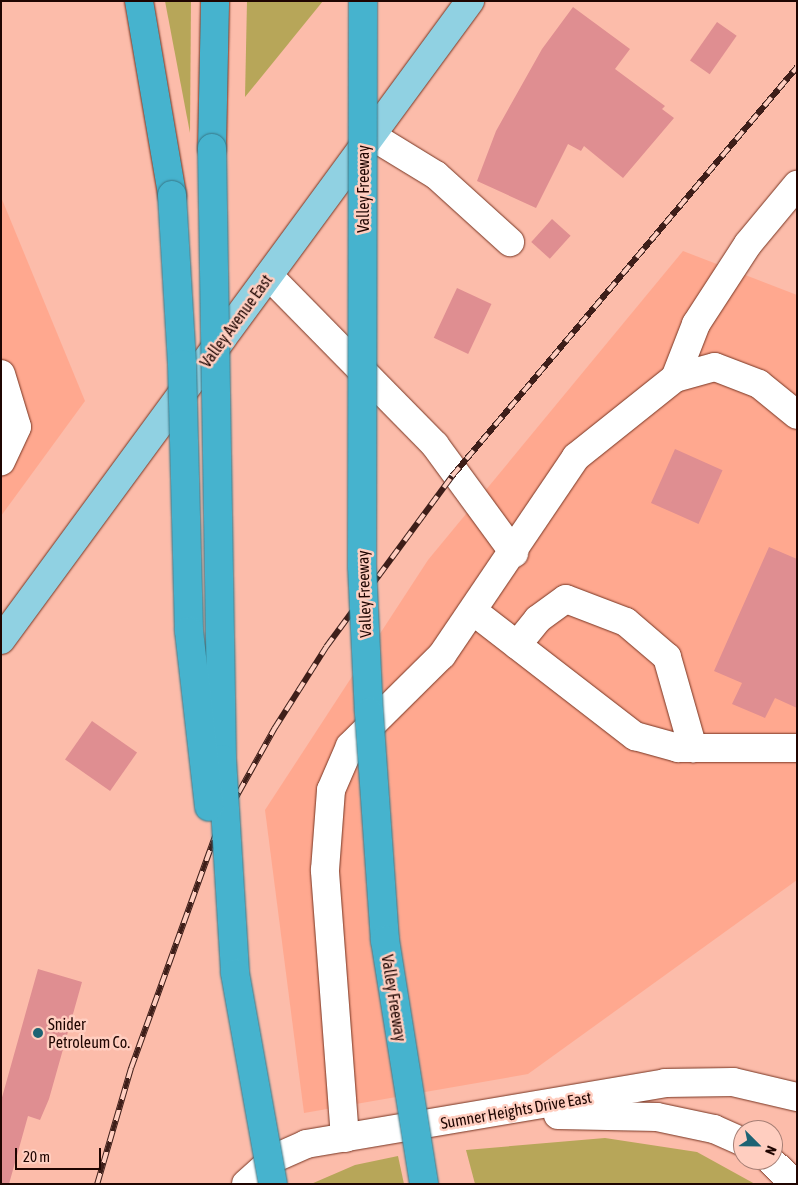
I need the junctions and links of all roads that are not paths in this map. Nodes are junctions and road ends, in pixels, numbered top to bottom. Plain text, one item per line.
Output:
1 (139, 1) edge
2 (214, 1) edge
3 (363, 1) edge
4 (470, 1) edge
5 (372, 136) junction
6 (797, 185) edge
7 (510, 242) dead end
8 (269, 276) junction
9 (1, 374) edge
10 (675, 378) junction
11 (797, 415) edge
12 (1, 462) edge
13 (514, 552) junction
14 (472, 611) junction
15 (1, 640) edge
16 (517, 645) junction
17 (693, 748) junction
18 (797, 748) edge
19 (235, 973) junction
20 (797, 1097) edge
21 (499, 1114) junction
22 (345, 1138) junction
23 (733, 1138) edge
24 (780, 1170) edge
25 (246, 1184) edge
26 (273, 1184) edge
27 (424, 1184) edge
28 (795, 1184) edge

1 - 19 highway, bridge
2 - 19 highway, bridge
3 - 27 highway, Valley Freeway, bridge
4 - 5 main road, Valley Avenue East
5 - 7 street
5 - 8 main road, Valley Avenue East
6 - 10 street
8 - 13 street
8 - 15 main road, Valley Avenue East
9 - 12 street
10 - 11 street
10 - 13 street
13 - 14 street
14 - 16 street
14 - 22 street
16 - 17 street
16 - 17 street
17 - 18 street
19 - 26 highway, bridge
20 - 21 street, Sumner Heights Drive East
21 - 22 street, Sumner Heights Drive East
21 - 23 street
22 - 25 street, Sumner Heights Drive East
24 - 28 street

